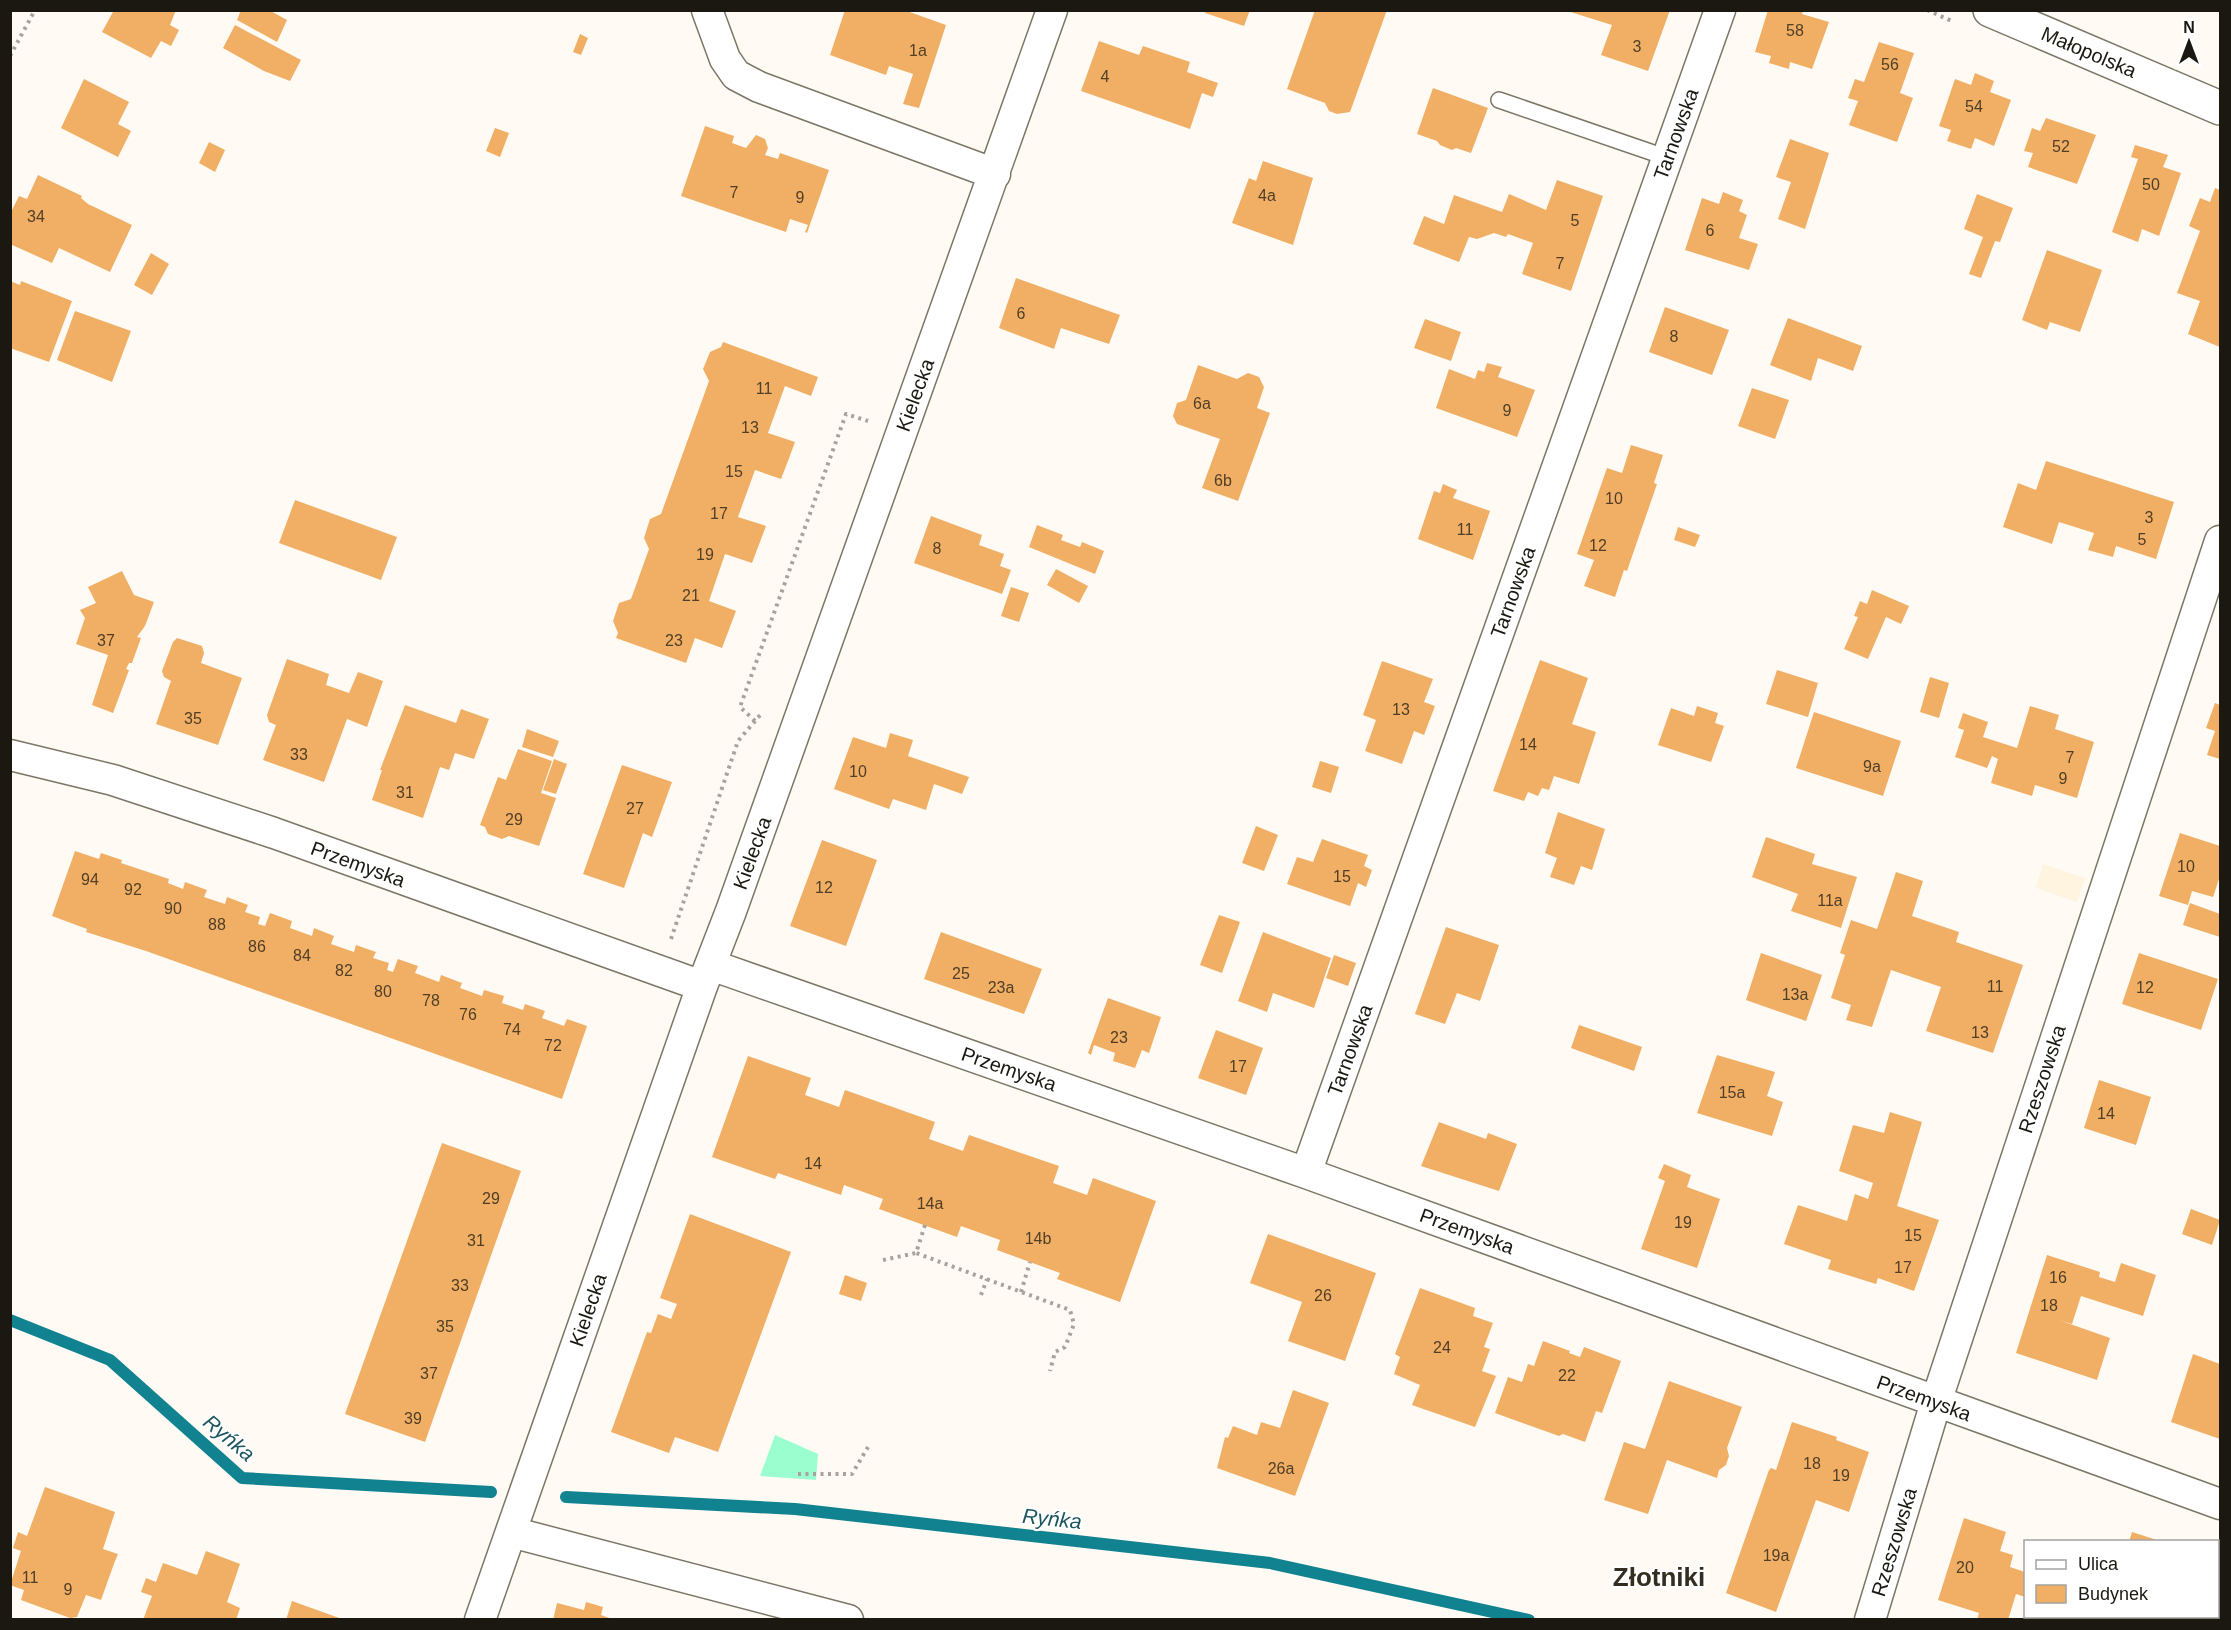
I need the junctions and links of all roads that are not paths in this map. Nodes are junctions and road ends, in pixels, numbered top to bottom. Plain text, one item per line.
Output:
1 (707, 10) edge
2 (1052, 10) edge
3 (1720, 10) edge
4 (1990, 10) edge
5 (1499, 100) dead end
6 (2220, 108) edge
7 (1668, 158) junction
8 (994, 174) junction
9 (2220, 541) edge
10 (10, 754) edge
11 (706, 976) junction
12 (1306, 1173) junction
13 (1936, 1402) junction
14 (2220, 1504) edge
15 (512, 1532) junction
16 (480, 1620) edge
17 (848, 1620) edge
18 (1870, 1620) edge

1 - 8 street
2 - 8 street, Kielecka
3 - 7 street, Tarnowska
4 - 6 street, Małopolska
5 - 7 lane
7 - 12 street, Tarnowska
8 - 11 street, Kielecka
9 - 13 street, Rzeszowska
10 - 11 street, Przemyska
11 - 12 street, Przemyska
11 - 15 street, Kielecka
12 - 13 street, Przemyska
13 - 14 street, Przemyska
13 - 18 street, Rzeszowska
15 - 16 street, Kielecka
15 - 17 street

